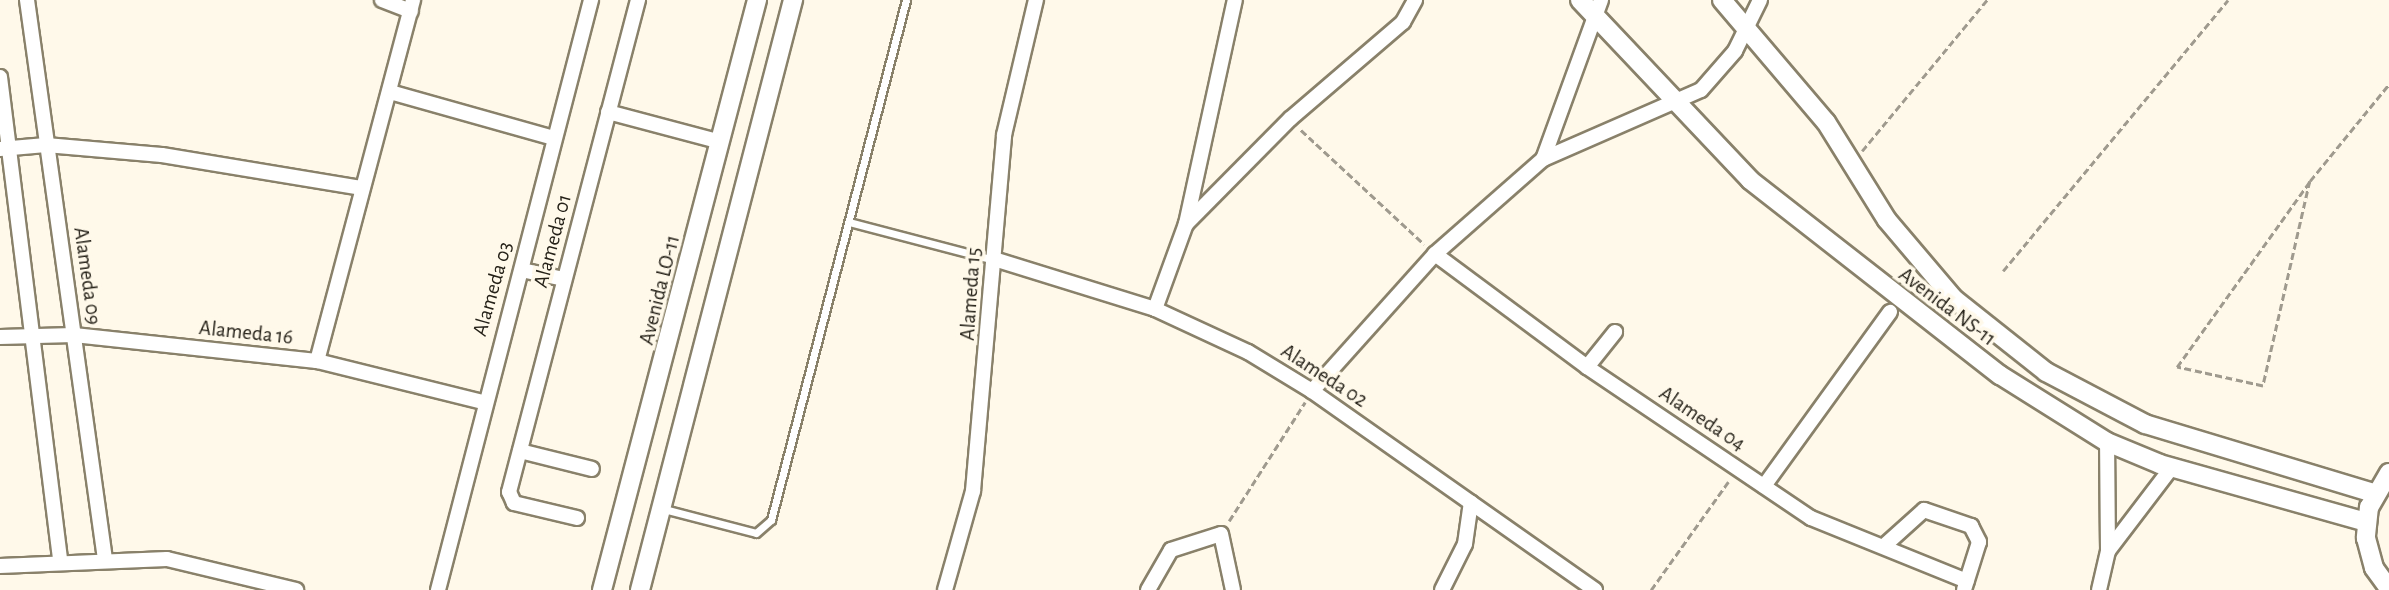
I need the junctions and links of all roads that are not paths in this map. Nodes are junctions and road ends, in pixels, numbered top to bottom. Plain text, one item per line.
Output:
1 (27, 0) edge
2 (382, 0) edge
3 (591, 0) edge
4 (638, 0) edge
5 (757, 0) edge
6 (793, 0) edge
7 (906, 0) edge
8 (1036, 0) edge
9 (1235, 0) edge
10 (1415, 0) edge
11 (1580, 0) edge
12 (1601, 0) edge
13 (1722, 0) edge
14 (1760, 0) edge
15 (412, 5) edge
16 (1593, 17) junction
17 (1746, 26) junction
18 (0, 77) edge
19 (390, 92) junction
20 (1676, 103) junction
21 (608, 112) junction
22 (554, 138) junction
23 (721, 142) junction
24 (47, 145) junction
25 (4, 149) edge
26 (1543, 159) junction
27 (362, 188) junction
28 (849, 222) junction
29 (1186, 224) junction
30 (1434, 254) junction
31 (997, 260) junction
32 (522, 270) junction
33 (564, 279) junction
34 (1155, 309) junction
35 (1890, 312) dead end
36 (1615, 332) dead end
37 (74, 335) junction
38 (31, 336) junction
39 (0, 337) edge
40 (317, 361) junction
41 (1587, 367) junction
42 (1312, 391) junction
43 (483, 402) junction
44 (2107, 442) junction
45 (520, 451) junction
46 (2172, 467) junction
47 (592, 469) dead end
48 (2389, 473) edge
49 (1764, 486) junction
50 (2374, 493) junction
51 (1471, 502) junction
52 (660, 508) junction
53 (577, 518) dead end
54 (2366, 522) junction
55 (1884, 546) junction
56 (2108, 551) junction
57 (105, 559) junction
58 (60, 562) junction
59 (0, 566) edge
60 (1966, 585) edge
61 (2389, 589) edge
62 (296, 590) edge
63 (438, 590) edge
64 (602, 590) edge
65 (640, 590) edge
66 (945, 590) edge
67 (1147, 590) edge
68 (1233, 590) edge
69 (1442, 590) edge
70 (1595, 590) edge
71 (2099, 590) edge

1 - 24 street, Alameda 09
2 - 15 street
3 - 22 street, Alameda 03
4 - 21 street, Alameda 01
5 - 23 street, Avenida LO-11
6 - 52 street
7 - 28 lane
8 - 31 street, Alameda 15
9 - 29 street
10 - 29 street
11 - 16 street, Avenida NS-11
12 - 16 street
13 - 17 street, Avenida NS-11
14 - 17 street
15 - 19 street
16 - 20 street, Avenida NS-11
16 - 26 street
17 - 20 street
17 - 50 street, Avenida NS-11
18 - 25 street
19 - 22 street
19 - 27 street
20 - 26 street
20 - 44 street, Avenida NS-11
21 - 23 street
21 - 33 street, Alameda 01
22 - 32 street, Alameda 03
23 - 64 street, Avenida LO-11
24 - 25 street
24 - 27 street
24 - 37 street, Alameda 09
25 - 38 street
26 - 30 street
27 - 40 street
28 - 31 lane
28 - 52 lane
29 - 34 street
30 - 41 street, Alameda 04
30 - 42 street
31 - 34 street, Alameda 02
31 - 66 street, Alameda 15
32 - 33 street
32 - 43 street, Alameda 03
33 - 45 street, Alameda 01
34 - 42 street, Alameda 02
35 - 49 street
36 - 41 street
37 - 38 street, Alameda 16
37 - 40 street, Alameda 16
37 - 57 street, Alameda 09
38 - 39 street, Alameda 16
38 - 58 street
40 - 43 street, Alameda 16
41 - 49 street, Alameda 04
42 - 51 street, Alameda 02
43 - 63 street, Alameda 03
44 - 46 street, Avenida NS-11
44 - 56 street
45 - 47 street
45 - 53 street, Alameda 01
46 - 54 street, Avenida NS-11
46 - 56 street
48 - 50 street
49 - 55 street, Alameda 04
50 - 54 street
51 - 69 street
51 - 70 street, Alameda 02
52 - 65 street
54 - 61 street
55 - 60 street, Alameda 04
55 - 60 street
56 - 71 street
57 - 58 street
57 - 62 street
58 - 59 street
67 - 68 street

